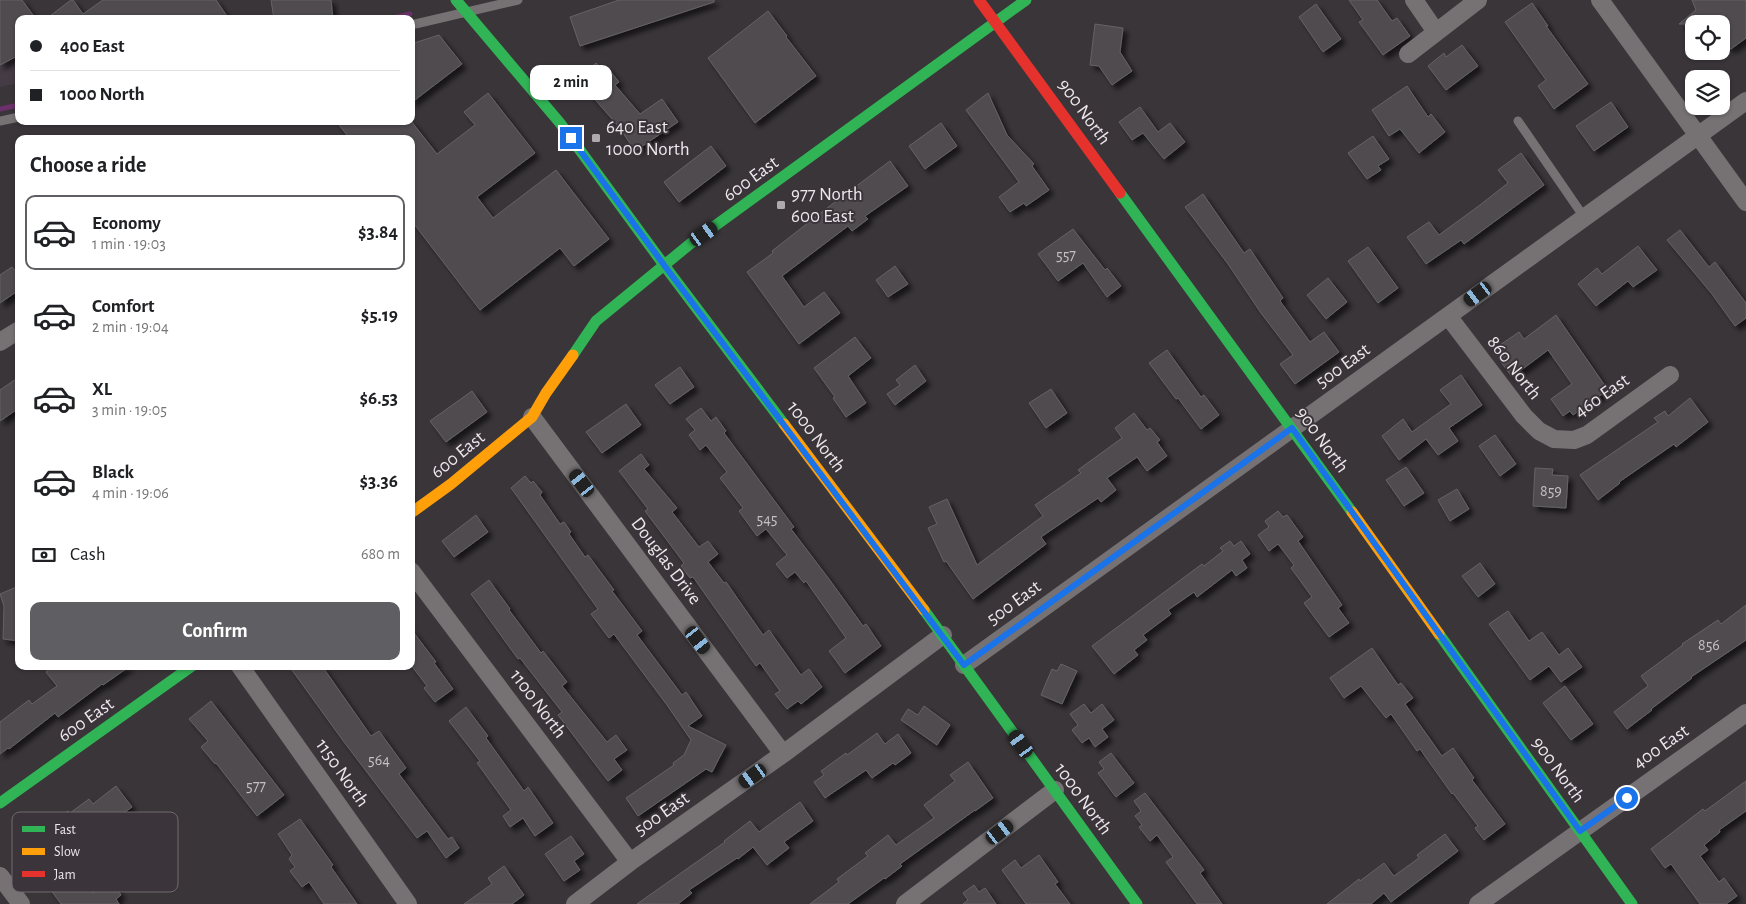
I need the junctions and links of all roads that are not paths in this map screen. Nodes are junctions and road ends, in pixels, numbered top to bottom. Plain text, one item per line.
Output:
1 (456, 0) edge
2 (518, 0) edge
3 (979, 0) edge
4 (1026, 0) edge
5 (1414, 0) edge
6 (1478, 0) edge
7 (1600, 0) edge
8 (466, 12) junction
9 (996, 22) junction
10 (415, 24) edge
11 (1436, 32) junction
12 (1408, 54) dead end
13 (1746, 101) edge
14 (15, 118) edge
15 (1518, 120) dead end
16 (0, 121) edge
17 (1698, 134) junction
18 (1746, 202) edge
19 (1584, 217) junction
20 (664, 265) junction
21 (1448, 316) junction
22 (15, 333) edge
23 (0, 342) edge
24 (1670, 375) dead end
25 (532, 417) junction
26 (1292, 428) junction
27 (1554, 439) joint
28 (415, 510) edge
29 (415, 576) edge
30 (943, 635) junction
31 (964, 665) junction
32 (186, 670) edge
33 (243, 670) edge
34 (1746, 713) edge
35 (783, 754) junction
36 (1055, 790) junction
37 (0, 803) edge
38 (1580, 831) junction
39 (630, 862) junction
40 (0, 876) edge
41 (21, 904) edge
42 (408, 904) edge
43 (575, 904) edge
44 (904, 904) edge
45 (1137, 904) edge
46 (1478, 904) edge
47 (1632, 904) edge

1 - 8 street, 1000 North
2 - 8 lane
3 - 9 street, 900 North
4 - 9 street, 600 East
5 - 11 street
6 - 11 street
7 - 17 street
8 - 10 lane
8 - 20 street, 1000 North
9 - 20 street, 600 East
9 - 26 street, 900 North
11 - 12 street
13 - 17 street, 500 East
14 - 16 lane
15 - 19 lane
17 - 18 street
17 - 19 street, 500 East
19 - 21 street, 500 East
20 - 25 street, 600 East
20 - 30 street, 1000 North
21 - 26 street, 500 East
21 - 27 street, 860 North
22 - 23 street
24 - 27 street, 460 East
25 - 28 street, 600 East
25 - 35 street, Douglas Drive
26 - 31 street, 500 East
26 - 38 street, 900 North
29 - 39 street, 1100 North
30 - 31 street, 1000 North
30 - 35 street, 500 East
31 - 36 street, 1000 North
32 - 37 street, 600 East
33 - 42 street, 1150 North
34 - 38 street, 400 East
35 - 39 street, 500 East
36 - 44 street
36 - 45 street, 1000 North
38 - 46 street, 400 East
38 - 47 street, 900 North
39 - 43 street, 500 East
40 - 41 street

